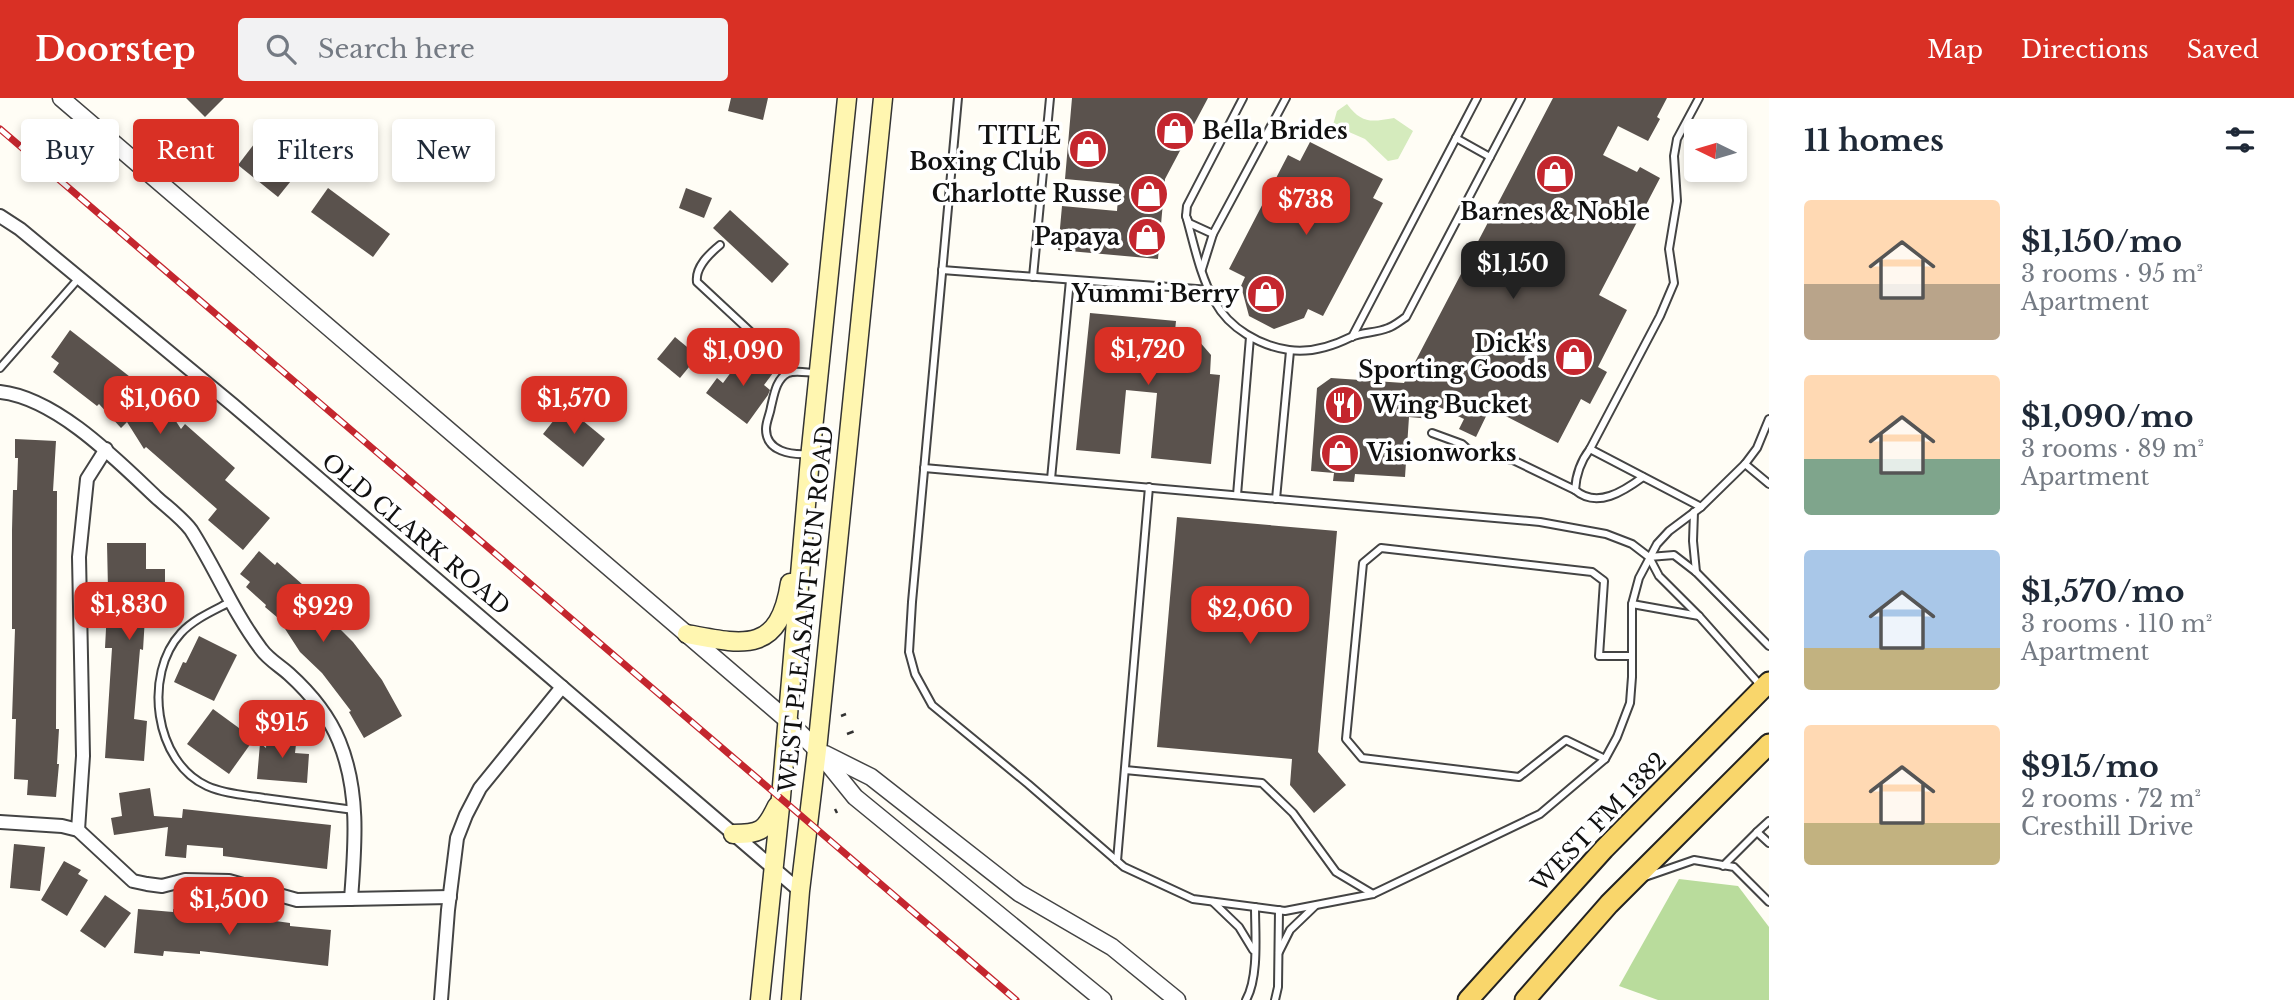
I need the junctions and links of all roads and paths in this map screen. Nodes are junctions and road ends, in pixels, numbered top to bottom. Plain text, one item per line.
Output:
1 (61, 98) edge
2 (847, 98) edge
3 (883, 98) edge
4 (958, 98) edge
5 (1050, 98) edge
6 (1243, 98) edge
7 (1477, 98) edge
8 (1521, 98) edge
9 (1699, 98) edge
10 (1283, 99) edge
11 (1456, 138) junction
12 (1490, 157) junction
13 (0, 216) edge
14 (1186, 216) junction
15 (1213, 234) junction
16 (720, 245) dead end
17 (942, 270) junction
18 (1201, 270) junction
19 (1033, 277) junction
20 (79, 278) junction
21 (1070, 280) junction
22 (1210, 290) junction
23 (1250, 337) junction
24 (1352, 337) junction
25 (1290, 351) junction
26 (0, 368) edge
27 (790, 372) junction
28 (818, 373) junction
29 (0, 392) edge
30 (1769, 419) edge
31 (1432, 433) dead end
32 (106, 449) junction
33 (1590, 449) junction
34 (810, 456) junction
35 (1745, 464) junction
36 (924, 468) junction
37 (1643, 477) junction
38 (1051, 479) junction
39 (1769, 484) edge
40 (1149, 487) junction
41 (1575, 489) junction
42 (1237, 495) junction
43 (1276, 499) junction
44 (1701, 507) junction
45 (1695, 512) junction
46 (1649, 557) junction
47 (1696, 572) junction
48 (230, 603) junction
49 (1632, 604) junction
50 (1699, 616) junction
51 (687, 634) junction
52 (1769, 646) edge
53 (1632, 656) junction
54 (562, 687) junction
55 (1767, 689) edge
56 (846, 714) dead end
57 (841, 716) dead end
58 (787, 720) junction
59 (855, 731) dead end
60 (847, 734) dead end
61 (1769, 744) edge
62 (817, 750) junction
63 (1605, 759) junction
64 (1125, 771) junction
65 (781, 797) junction
66 (354, 810) junction
67 (1769, 821) edge
68 (0, 822) edge
69 (78, 830) junction
70 (1757, 832) junction
71 (733, 834) junction
72 (1769, 843) edge
73 (1117, 862) junction
74 (1723, 866) junction
75 (772, 869) junction
76 (1630, 882) junction
77 (800, 891) junction
78 (1373, 894) junction
79 (450, 897) junction
80 (351, 899) junction
81 (1212, 901) junction
82 (1769, 902) edge
83 (1316, 905) junction
84 (1255, 907) junction
85 (1279, 910) junction
86 (1254, 953) junction
87 (1277, 957) junction
88 (442, 1000) edge
89 (760, 1000) edge
90 (791, 1000) edge
91 (1103, 1000) edge
92 (1177, 1000) edge
93 (1247, 1000) edge
94 (1275, 1000) edge
95 (1468, 1000) edge
96 (1525, 1000) edge

1 - 51 street
2 - 28 main road, WEST PLEASANT RUN ROAD
3 - 62 main road, WEST PLEASANT RUN ROAD
4 - 17 lane
5 - 19 lane
6 - 14 lane
7 - 11 lane
8 - 12 lane
9 - 33 lane
10 - 15 lane
11 - 12 lane
11 - 24 lane
12 - 24 lane
13 - 20 street, OLD CLARK ROAD
14 - 15 lane
14 - 18 lane
15 - 18 lane
16 - 27 lane
17 - 19 lane
17 - 36 lane
18 - 22 lane
19 - 21 lane
20 - 26 lane
20 - 54 street, OLD CLARK ROAD
21 - 22 lane
21 - 38 lane
22 - 23 lane
23 - 25 lane
23 - 42 lane
24 - 25 lane
25 - 43 lane
27 - 28 lane
27 - 34 lane
28 - 34 main road, WEST PLEASANT RUN ROAD
29 - 32 street
30 - 35 lane
31 - 41 lane
32 - 48 street
32 - 69 street
33 - 37 lane
33 - 41 lane
34 - 51 main road
34 - 58 main road, WEST PLEASANT RUN ROAD
35 - 39 lane
35 - 44 lane
36 - 38 lane
36 - 73 lane
37 - 41 lane
37 - 44 lane
38 - 40 lane
40 - 42 lane
40 - 64 lane
42 - 43 lane
43 - 46 lane
44 - 45 lane
45 - 46 lane
45 - 47 lane
46 - 47 lane
46 - 49 lane
46 - 50 lane
47 - 52 lane
48 - 66 street
48 - 66 lane
49 - 50 lane
49 - 53 lane
50 - 55 lane
51 - 58 street
53 - 63 lane
53 - 63 lane
54 - 71 street, OLD CLARK ROAD
54 - 79 street
55 - 95 main road, WEST FM 1382
56 - 57 path
58 - 62 street
58 - 65 main road, WEST PLEASANT RUN ROAD
59 - 60 path
61 - 76 main road
62 - 77 main road, WEST PLEASANT RUN ROAD
62 - 91 street
62 - 92 street
63 - 78 lane
64 - 73 lane
64 - 78 lane
65 - 71 main road
65 - 75 main road, WEST PLEASANT RUN ROAD
66 - 80 street
67 - 70 lane
68 - 69 street
69 - 80 street
70 - 72 lane
70 - 74 lane
71 - 75 street, OLD CLARK ROAD
73 - 81 lane
74 - 76 lane
74 - 82 lane
75 - 77 street, OLD CLARK ROAD
75 - 89 main road, WEST PLEASANT RUN ROAD
76 - 96 main road
77 - 90 main road, WEST PLEASANT RUN ROAD
78 - 83 lane
79 - 80 street
79 - 88 street
81 - 84 lane
81 - 86 lane
83 - 85 lane
83 - 87 lane
84 - 85 lane
84 - 86 lane
85 - 87 lane
86 - 93 lane
87 - 94 lane

